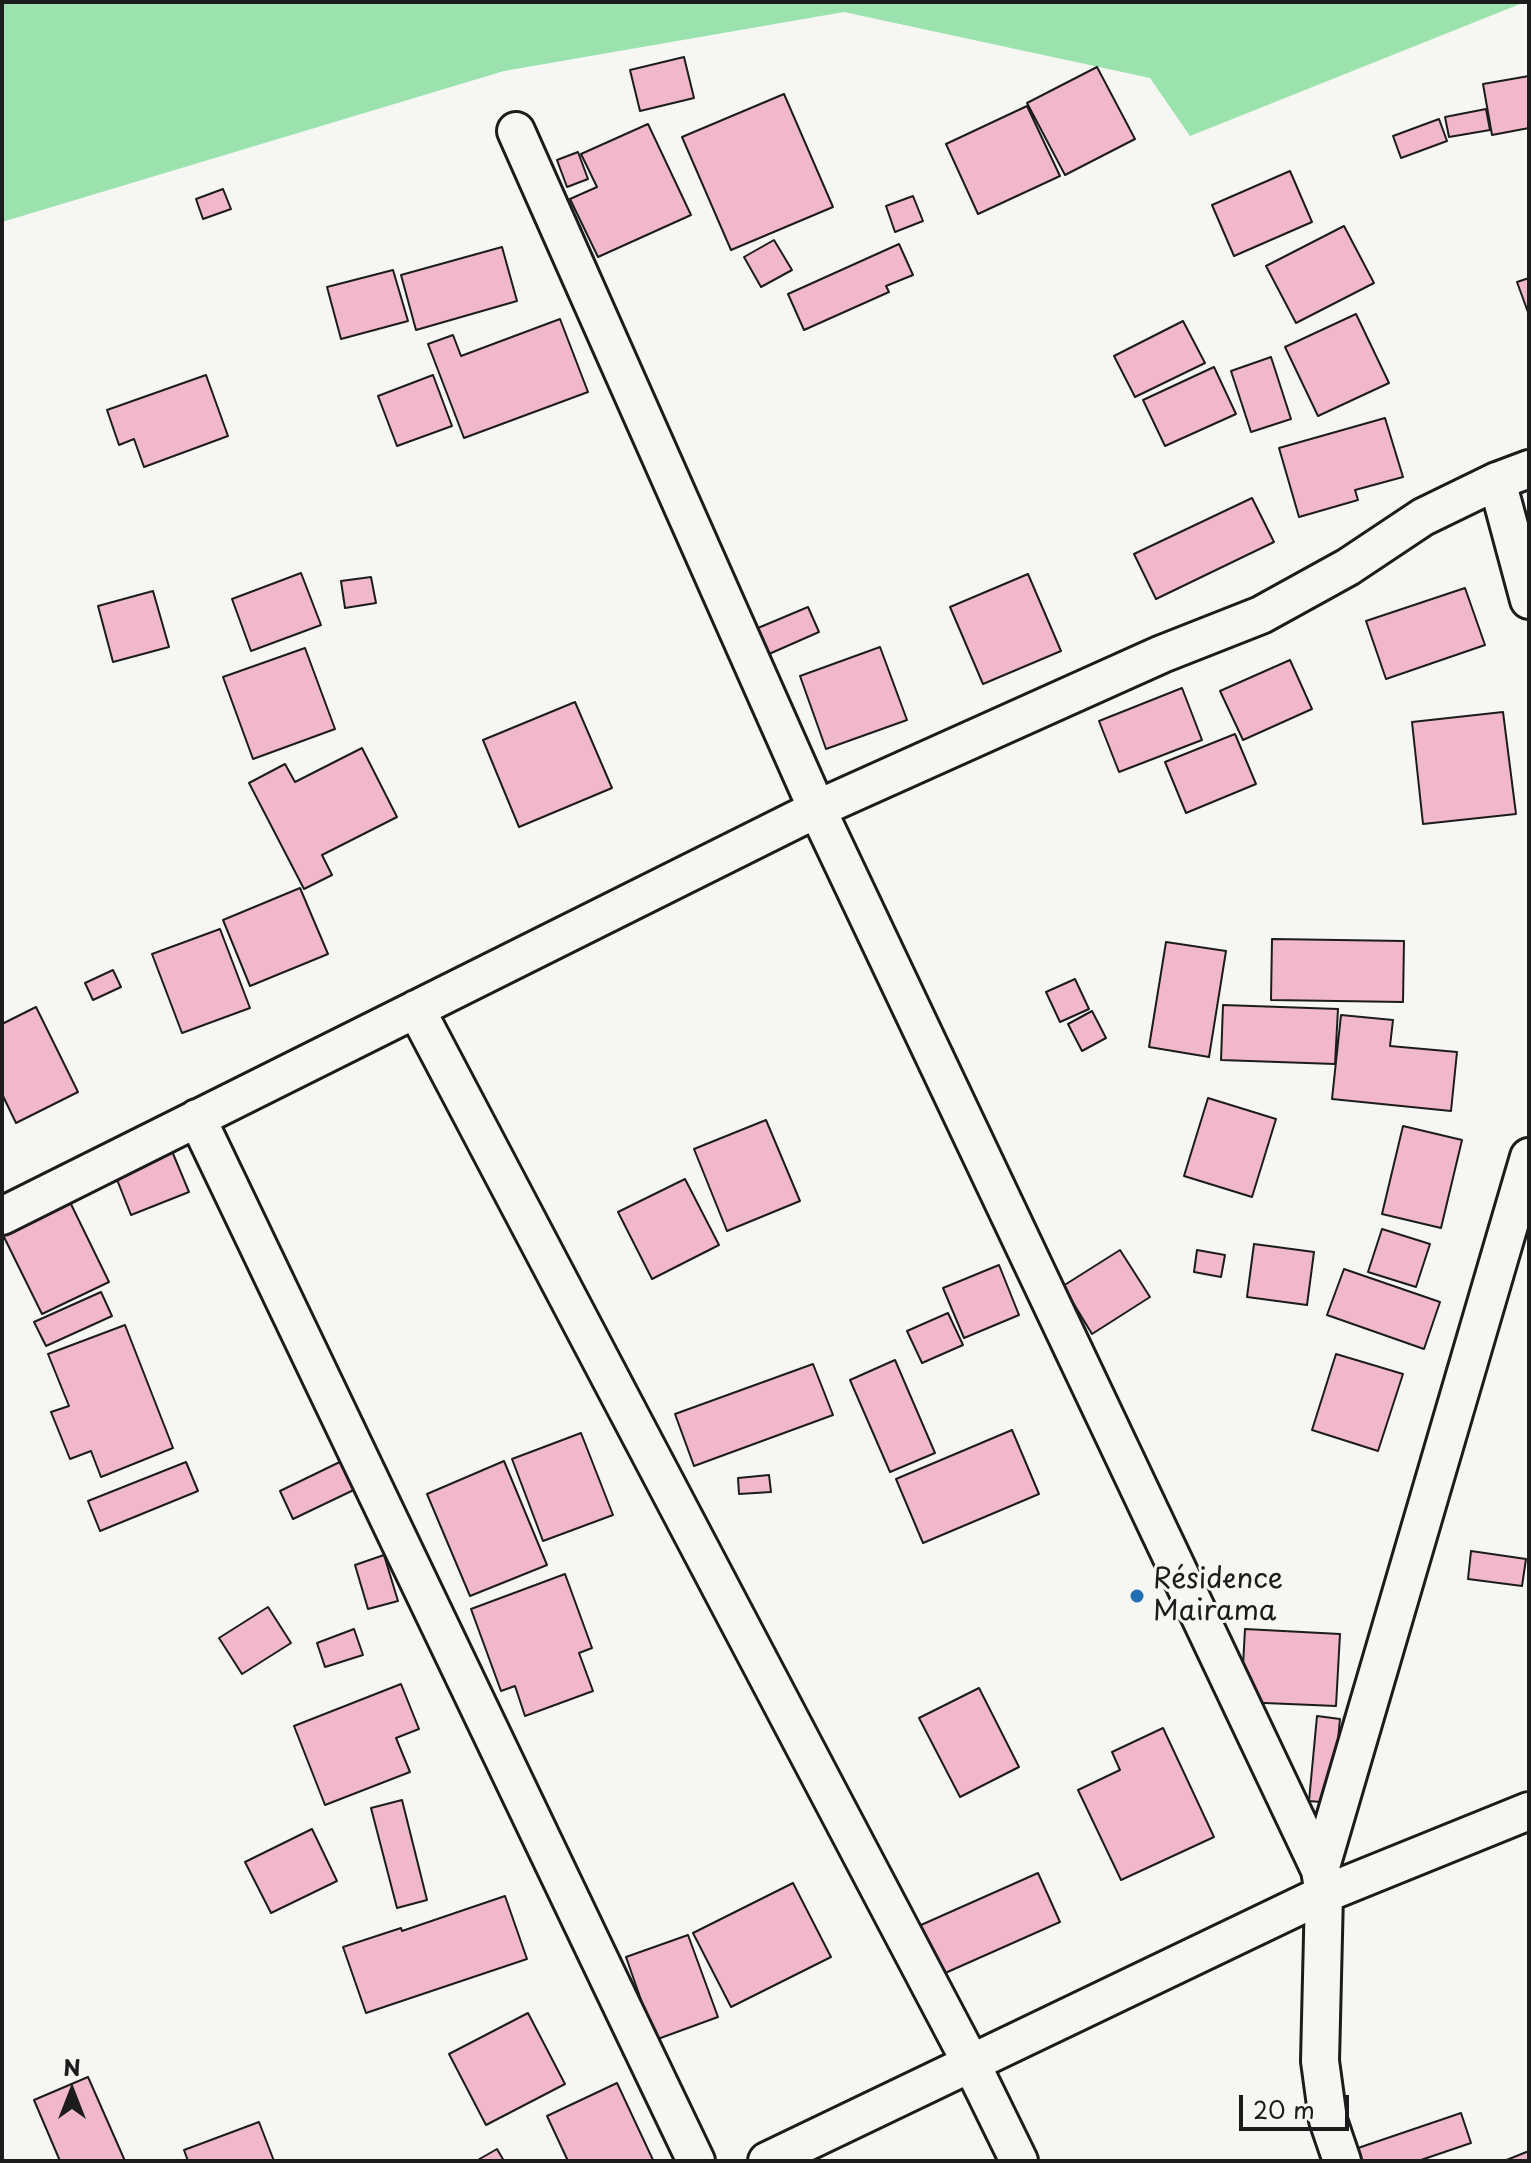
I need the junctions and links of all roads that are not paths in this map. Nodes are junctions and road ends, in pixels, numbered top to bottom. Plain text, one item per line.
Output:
1 (516, 131) dead end
2 (1513, 475) edge
3 (1529, 600) edge
4 (817, 809) junction
5 (416, 1009) junction
6 (197, 1118) junction
7 (1529, 1157) edge
8 (2, 1216) edge
9 (1529, 1811) edge
10 (1322, 1882) junction
11 (971, 2063) junction
12 (696, 2161) edge
13 (767, 2161) edge
14 (1019, 2161) edge
15 (1342, 2161) edge

1 - 4 street
2 - 3 street
2 - 4 street
4 - 5 street
4 - 10 street
5 - 6 street
5 - 11 street
6 - 8 street
6 - 12 street
7 - 10 street
9 - 10 street
10 - 11 street
10 - 15 street
11 - 13 street
11 - 14 street

